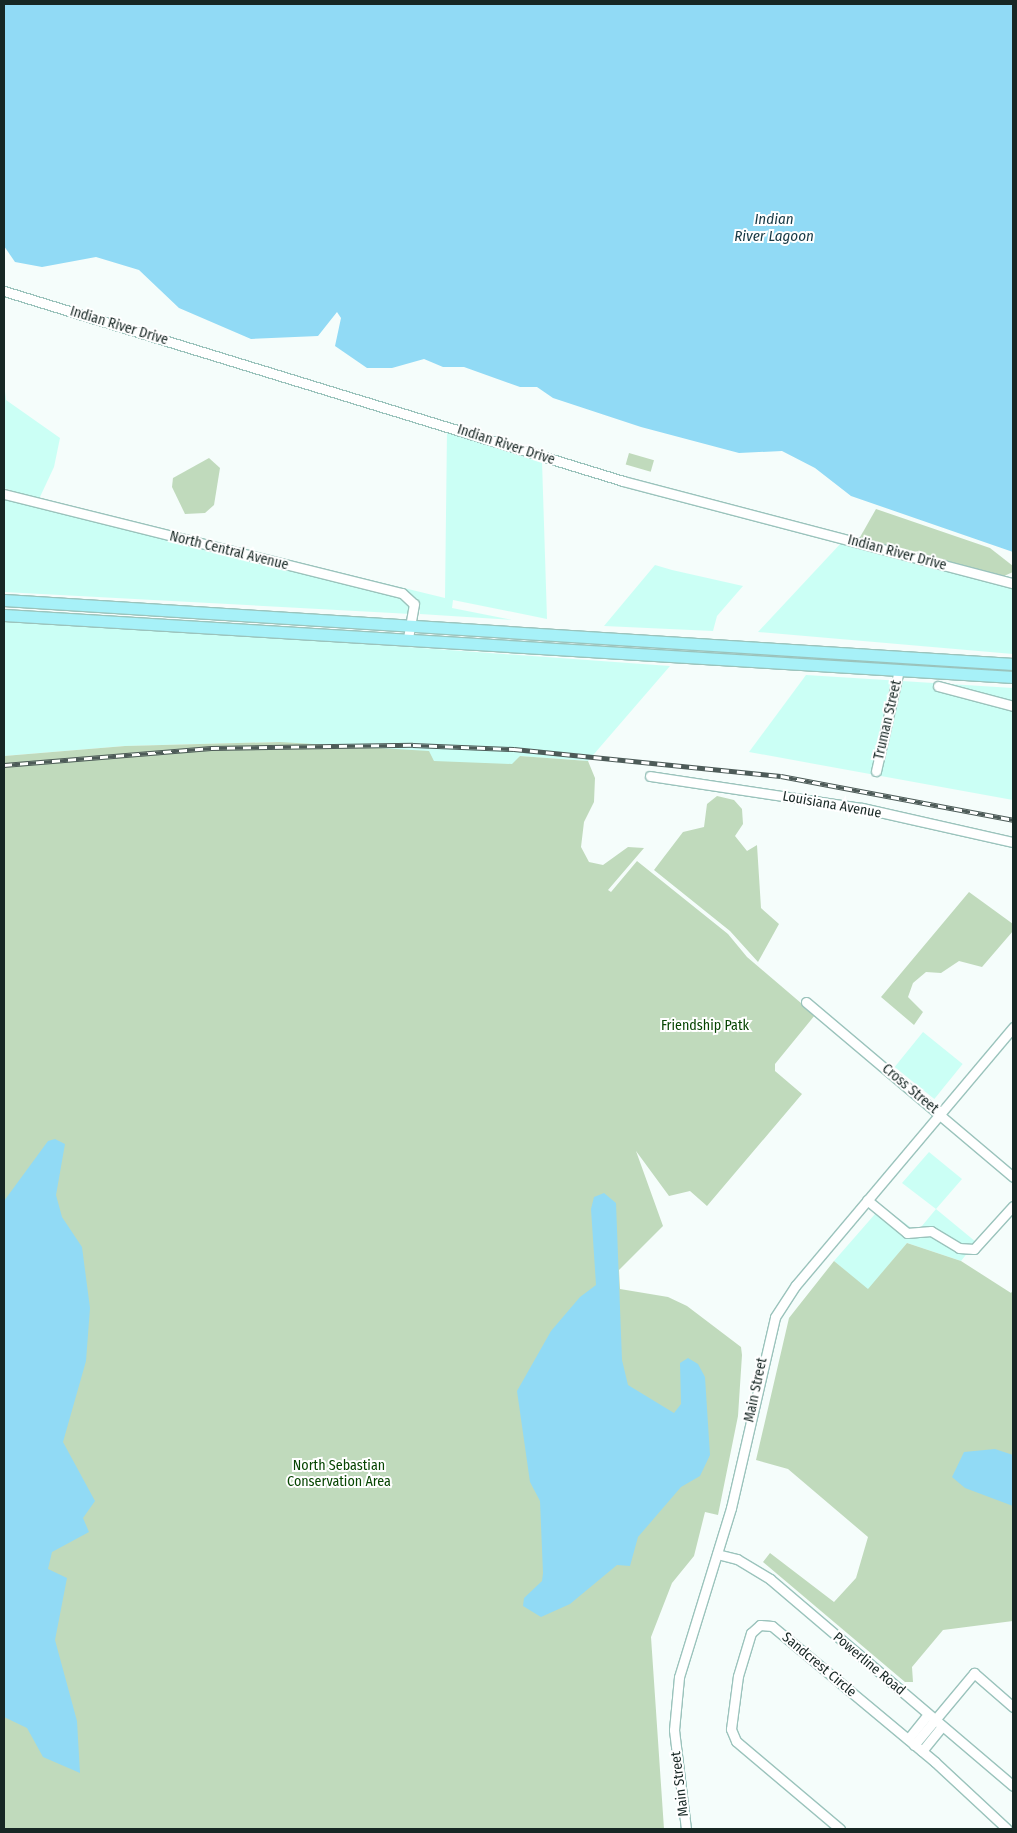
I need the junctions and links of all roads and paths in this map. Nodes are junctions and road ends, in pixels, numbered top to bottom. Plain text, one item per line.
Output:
1 (4, 291) edge
2 (4, 494) edge
3 (1013, 583) edge
4 (4, 600) edge
5 (240, 614) junction
6 (4, 615) edge
7 (410, 626) junction
8 (236, 628) junction
9 (408, 639) junction
10 (895, 656) junction
11 (926, 658) junction
12 (1013, 664) edge
13 (872, 668) junction
14 (900, 670) junction
15 (1013, 676) edge
16 (938, 686) dead end
17 (1013, 706) edge
18 (876, 771) dead end
19 (650, 776) dead end
20 (1013, 842) edge
21 (806, 1002) dead end
22 (1013, 1027) edge
23 (940, 1114) junction
24 (1013, 1177) edge
25 (868, 1200) junction
26 (1013, 1206) edge
27 (717, 1554) junction
28 (1013, 1707) edge
29 (935, 1720) junction
30 (911, 1742) junction
31 (922, 1751) junction
32 (1013, 1772) edge
33 (1010, 1784) edge
34 (686, 1829) edge
35 (840, 1829) edge
36 (1006, 1829) edge

1 - 3 street, Indian River Drive
2 - 7 street, North Central Avenue
4 - 5 main road
5 - 7 main road
5 - 8 street
6 - 8 main road
7 - 9 street, North Central Avenue
7 - 10 main road
8 - 9 main road
9 - 13 main road
10 - 11 main road
10 - 13 main road
11 - 12 main road
11 - 14 main road
13 - 14 main road
14 - 15 main road
14 - 18 street, Truman Street
16 - 17 street
19 - 20 street, Louisiana Avenue
21 - 23 street, Cross Street
22 - 23 street, Main Street
23 - 24 street, Cross Street
23 - 25 street, Main Street
25 - 26 street
25 - 27 street, Main Street
27 - 29 street, Powerline Road
27 - 34 street, Main Street
28 - 29 street
29 - 30 street
29 - 31 street
29 - 33 street, Powerline Road
30 - 31 street, Sandcrest Circle
30 - 35 street, Sandcrest Circle
31 - 36 street, Sandcrest Circle
32 - 33 street

